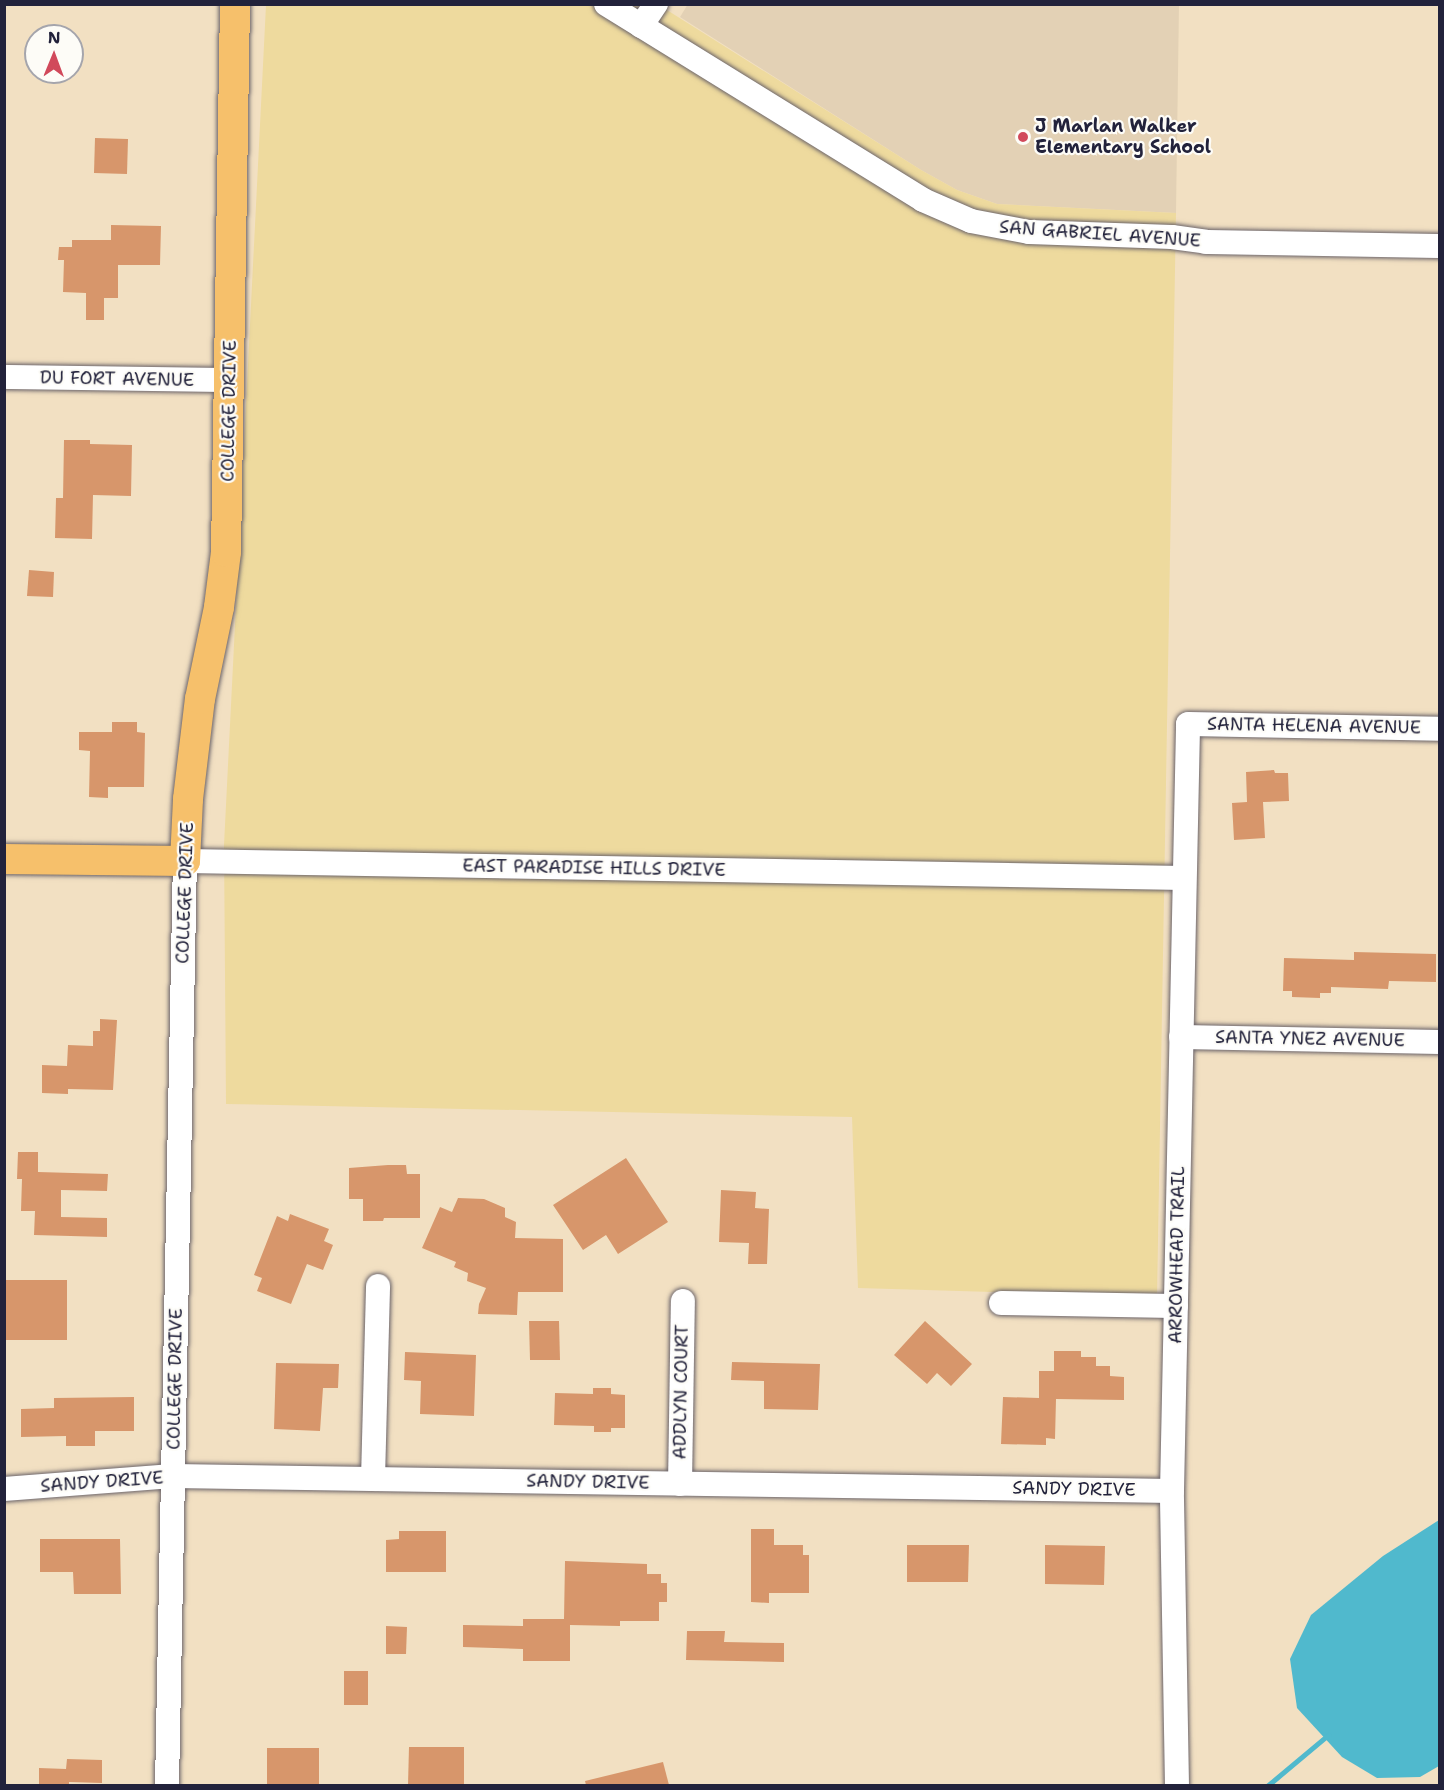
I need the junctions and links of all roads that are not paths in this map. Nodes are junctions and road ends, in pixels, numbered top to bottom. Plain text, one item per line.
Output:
1 (235, 4) edge
2 (606, 4) edge
3 (656, 4) edge
4 (641, 26) junction
5 (1440, 246) edge
6 (4, 378) edge
7 (229, 380) junction
8 (1188, 724) joint
9 (1440, 729) edge
10 (4, 859) edge
11 (185, 861) junction
12 (1184, 878) junction
13 (1181, 1037) junction
14 (1440, 1042) edge
15 (378, 1286) dead end
16 (683, 1301) dead end
17 (1001, 1303) dead end
18 (1176, 1306) junction
19 (173, 1476) junction
20 (373, 1479) junction
21 (680, 1484) junction
22 (4, 1489) edge
23 (1172, 1491) junction
24 (167, 1785) edge
25 (1177, 1785) edge

1 - 7 main road, COLLEGE DRIVE
2 - 4 street, SAN GABRIEL AVENUE
3 - 4 street
4 - 5 street, SAN GABRIEL AVENUE
6 - 7 street, DU FORT AVENUE
7 - 11 main road, COLLEGE DRIVE
8 - 9 street, SANTA HELENA AVENUE
8 - 12 street, ARROWHEAD TRAIL
10 - 11 main road, EAST PARADISE HILLS DRIVE
11 - 12 street, EAST PARADISE HILLS DRIVE
11 - 19 street, COLLEGE DRIVE
12 - 13 street, ARROWHEAD TRAIL
13 - 14 street, SANTA YNEZ AVENUE
13 - 18 street, ARROWHEAD TRAIL
15 - 20 street
16 - 21 street, ADDLYN COURT
17 - 18 street
18 - 23 street, ARROWHEAD TRAIL
19 - 20 street, SANDY DRIVE
19 - 22 street, SANDY DRIVE
19 - 24 street, COLLEGE DRIVE
20 - 21 street, SANDY DRIVE
21 - 23 street, SANDY DRIVE
23 - 25 street, ARROWHEAD TRAIL

